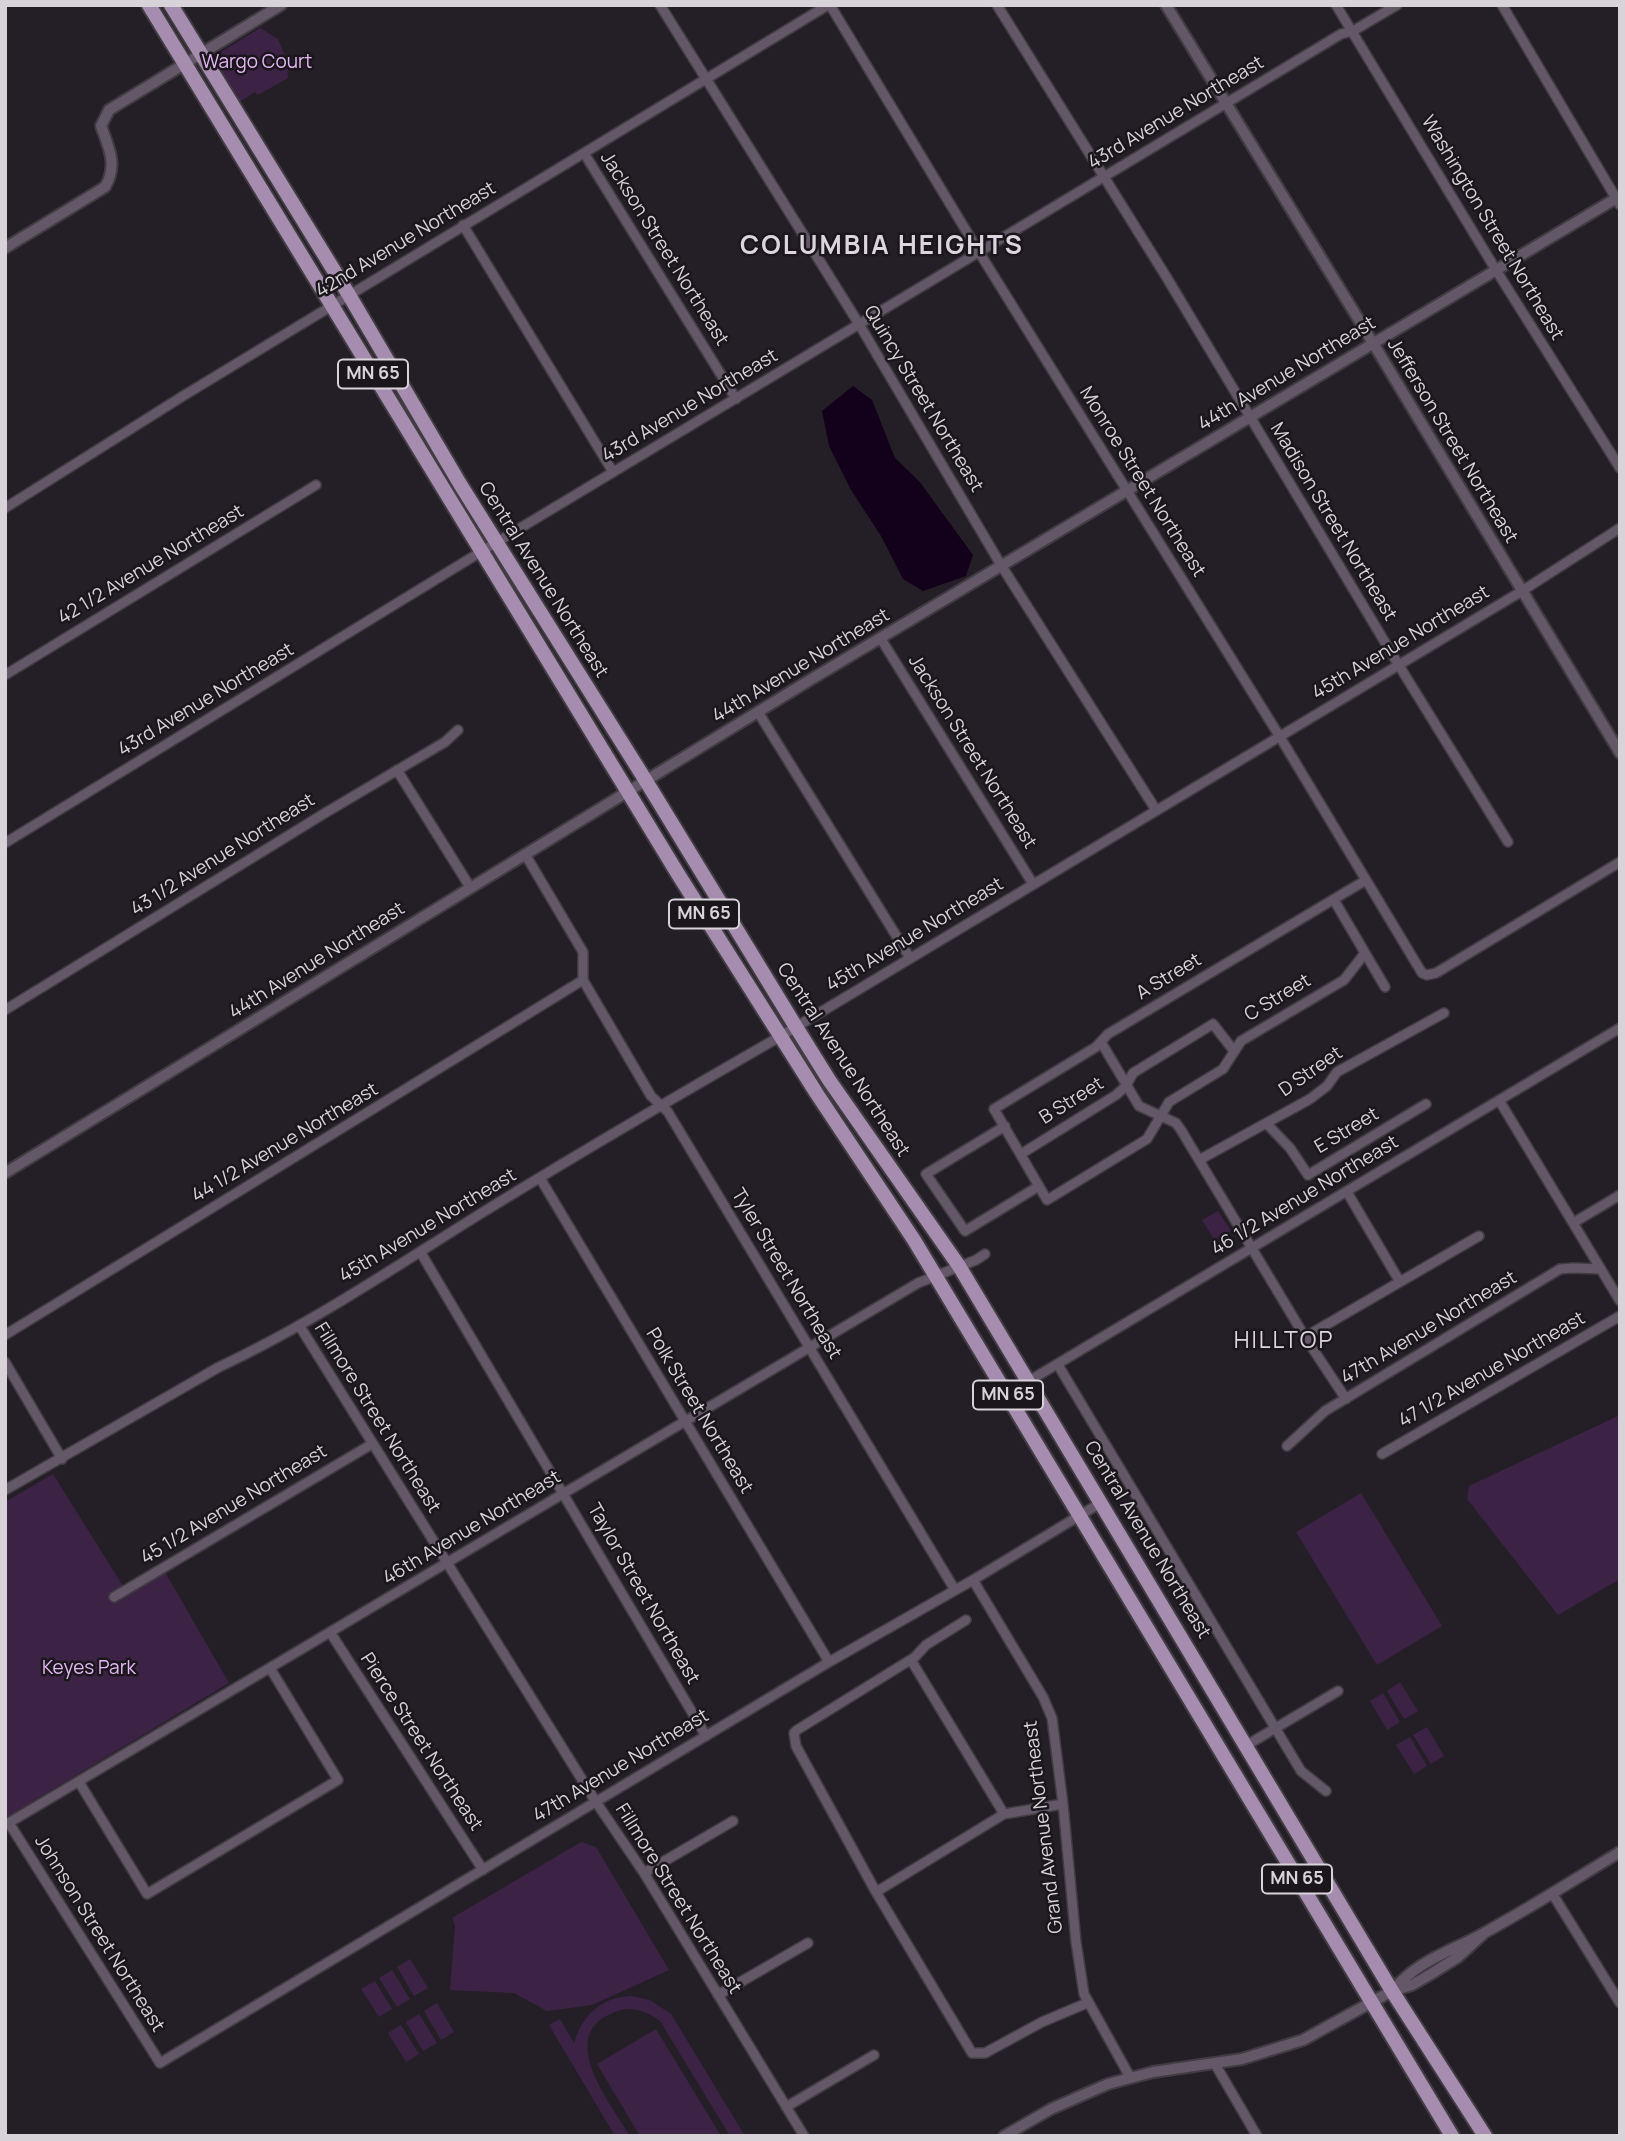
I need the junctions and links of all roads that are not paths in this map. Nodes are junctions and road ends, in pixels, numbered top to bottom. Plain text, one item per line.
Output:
1 (149, 5) edge
2 (171, 5) edge
3 (281, 5) edge
4 (660, 5) edge
5 (829, 5) edge
6 (997, 5) edge
7 (1166, 5) edge
8 (1336, 5) edge
9 (1397, 5) edge
10 (1502, 5) edge
11 (1353, 31) junction
12 (201, 54) junction
13 (185, 64) junction
14 (705, 79) junction
15 (1226, 103) junction
16 (584, 153) junction
17 (1104, 177) junction
18 (1618, 200) edge
19 (463, 225) junction
20 (5, 248) edge
21 (979, 252) junction
22 (1496, 270) junction
23 (349, 295) junction
24 (332, 306) junction
25 (859, 324) junction
26 (1373, 343) junction
27 (736, 399) junction
28 (1250, 417) junction
29 (1620, 468) edge
30 (613, 472) junction
31 (316, 485) dead end
32 (1126, 491) junction
33 (5, 508) edge
34 (1620, 528) edge
35 (497, 542) junction
36 (483, 551) junction
37 (1001, 565) junction
38 (1522, 591) junction
39 (881, 639) junction
40 (1398, 664) junction
41 (5, 675) edge
42 (758, 712) junction
43 (458, 730) dead end
44 (1280, 737) junction
45 (1620, 753) edge
46 (397, 771) junction
47 (646, 780) junction
48 (628, 791) junction
49 (1156, 810) junction
50 (1508, 842) dead end
51 (5, 843) edge
52 (525, 854) junction
53 (1620, 862) edge
54 (1366, 880) junction
55 (1033, 884) junction
56 (470, 887) junction
57 (1334, 900) junction
58 (1365, 953) junction
59 (910, 958) junction
60 (583, 980) junction
61 (1385, 987) dead end
62 (5, 1010) edge
63 (1444, 1013) dead end
64 (796, 1027) junction
65 (1620, 1028) edge
66 (781, 1036) junction
67 (1101, 1042) junction
68 (1234, 1051) junction
69 (1126, 1086) junction
70 (1499, 1101) junction
71 (1426, 1104) dead end
72 (660, 1106) junction
73 (1161, 1116) junction
74 (1266, 1123) junction
75 (1005, 1126) junction
76 (1021, 1154) junction
77 (1199, 1160) junction
78 (5, 1173) edge
79 (540, 1178) junction
80 (1038, 1186) junction
81 (1347, 1192) junction
82 (1620, 1195) edge
83 (1573, 1223) junction
84 (1479, 1236) dead end
85 (1252, 1247) junction
86 (421, 1253) junction
87 (985, 1254) dead end
88 (959, 1266) junction
89 (1601, 1269) junction
90 (935, 1276) junction
91 (1400, 1282) junction
92 (1620, 1301) edge
93 (1620, 1316) edge
94 (299, 1325) junction
95 (5, 1335) edge
96 (1305, 1337) junction
97 (810, 1347) junction
98 (5, 1362) edge
99 (1058, 1365) junction
100 (1029, 1381) junction
101 (1007, 1394) junction
102 (1346, 1399) junction
103 (685, 1422) junction
104 (372, 1444) junction
105 (1287, 1446) dead end
106 (1382, 1454) dead end
107 (62, 1459) junction
108 (5, 1490) edge
109 (564, 1494) junction
110 (1102, 1502) junction
111 (1080, 1515) junction
112 (447, 1563) junction
113 (973, 1580) junction
114 (956, 1590) junction
115 (114, 1597) dead end
116 (966, 1620) dead end
117 (330, 1632) junction
118 (911, 1660) junction
119 (828, 1662) junction
120 (270, 1668) junction
121 (1338, 1691) dead end
122 (1274, 1729) junction
123 (706, 1736) junction
124 (1247, 1745) junction
125 (79, 1782) junction
126 (1326, 1791) dead end
127 (596, 1802) junction
128 (1063, 1804) junction
129 (1004, 1814) junction
130 (733, 1821) dead end
131 (7, 1824) edge
132 (1620, 1852) edge
133 (482, 1870) junction
134 (644, 1874) junction
135 (876, 1892) junction
136 (1552, 1892) junction
137 (808, 1943) dead end
138 (1392, 1990) junction
139 (718, 1995) junction
140 (1087, 2003) junction
141 (1371, 2003) junction
142 (1620, 2003) edge
143 (874, 2055) dead end
144 (160, 2063) joint
145 (1216, 2064) junction
146 (1130, 2077) junction
147 (786, 2106) junction
148 (804, 2136) edge
149 (1004, 2136) edge
150 (1257, 2136) edge
151 (1452, 2136) edge
152 (1485, 2136) edge

1 - 13 main road, Central Avenue Northeast / MN 65
2 - 12 main road, Central Avenue Northeast / MN 65
3 - 12 street
4 - 14 street, Quincy Street Northeast
5 - 14 street, 42nd Avenue Northeast
5 - 21 street, Monroe Street Northeast
6 - 17 street, Madison Street Northeast
7 - 15 street, Jefferson Street Northeast
8 - 11 street, Washington Street Northeast
9 - 11 street, 43rd Avenue Northeast
10 - 18 street
11 - 15 street, 43rd Avenue Northeast
11 - 22 street, Washington Street Northeast
12 - 13 street
12 - 23 main road, Central Avenue Northeast / MN 65
13 - 20 street
13 - 24 main road, Central Avenue Northeast / MN 65
14 - 16 street, 42nd Avenue Northeast
14 - 25 street, Quincy Street Northeast
15 - 17 street, 43rd Avenue Northeast
15 - 26 street, Jefferson Street Northeast
16 - 19 street, 42nd Avenue Northeast
16 - 27 street, Jackson Street Northeast
17 - 21 street, 43rd Avenue Northeast
17 - 28 street, Madison Street Northeast
18 - 22 street, 44th Avenue Northeast
19 - 23 street, 42nd Avenue Northeast
19 - 30 street
21 - 25 street, 43rd Avenue Northeast
21 - 32 street, Monroe Street Northeast
22 - 26 street, 44th Avenue Northeast
22 - 29 street, Washington Street Northeast
23 - 24 street, 42nd Avenue Northeast
23 - 35 main road, Central Avenue Northeast / MN 65
24 - 33 street, 42nd Avenue Northeast
24 - 36 main road, Central Avenue Northeast / MN 65
25 - 27 street, 43rd Avenue Northeast
25 - 37 street, Quincy Street Northeast
26 - 28 street, 44th Avenue Northeast
26 - 38 street, Jefferson Street Northeast
27 - 30 street, 43rd Avenue Northeast
28 - 32 street, 44th Avenue Northeast
28 - 40 street, Madison Street Northeast
30 - 35 street, 43rd Avenue Northeast
31 - 41 street, 42 1/2 Avenue Northeast
32 - 37 street, 44th Avenue Northeast
32 - 44 street, Monroe Street Northeast
34 - 38 street, 45th Avenue Northeast
35 - 36 street, 43rd Avenue Northeast
35 - 47 main road, Central Avenue Northeast / MN 65
36 - 48 main road, Central Avenue Northeast / MN 65
36 - 51 street, 43rd Avenue Northeast
37 - 39 street, 44th Avenue Northeast
37 - 49 street, Quincy Street Northeast
38 - 40 street, 45th Avenue Northeast
38 - 45 street, Jefferson Street Northeast
39 - 42 street, 44th Avenue Northeast
39 - 55 street, Jackson Street Northeast
40 - 44 street, 45th Avenue Northeast
40 - 50 street, Madison Street Northeast
42 - 47 street, 44th Avenue Northeast
42 - 59 street
43 - 46 street, 43 1/2 Avenue Northeast
44 - 49 street, 45th Avenue Northeast
44 - 54 street, Monroe Street Northeast
46 - 56 street
46 - 62 street, 43 1/2 Avenue Northeast
47 - 48 street, 44th Avenue Northeast
47 - 64 main road, Central Avenue Northeast / MN 65
48 - 52 street, 44th Avenue Northeast
48 - 66 main road, Central Avenue Northeast / MN 65
49 - 55 street, 45th Avenue Northeast
52 - 56 street, 44th Avenue Northeast
52 - 60 street
53 - 54 street, Monroe Street Northeast
54 - 57 street, A Street
55 - 59 street, 45th Avenue Northeast
56 - 78 street, 44th Avenue Northeast
57 - 58 street
57 - 67 street, A Street
58 - 61 street
58 - 68 street, C Street
59 - 64 street, 45th Avenue Northeast
60 - 72 street, Tyler Street Northeast
60 - 95 street, 44 1/2 Avenue Northeast
63 - 74 street, D Street
64 - 66 street, 45th Avenue Northeast
64 - 88 main road, Central Avenue Northeast / MN 65
65 - 70 street, 46 1/2 Avenue Northeast
66 - 72 street, 45th Avenue Northeast
66 - 90 main road, Central Avenue Northeast / MN 65
67 - 69 street
67 - 75 street, A Street
68 - 69 street, B Street
68 - 73 street, C Street
69 - 73 street
69 - 76 street, B Street
70 - 81 street, 46 1/2 Avenue Northeast
70 - 83 street
71 - 74 street, E Street
72 - 79 street, 45th Avenue Northeast
72 - 97 street, Tyler Street Northeast
73 - 77 street
73 - 80 street, C Street
74 - 77 street, D Street
75 - 76 street
75 - 80 street
76 - 80 street
77 - 85 street
79 - 86 street, 45th Avenue Northeast
79 - 103 street, Polk Street Northeast
81 - 85 street, 46 1/2 Avenue Northeast
81 - 91 street
82 - 83 street
83 - 89 street
84 - 91 street
85 - 96 street
85 - 99 street, 46 1/2 Avenue Northeast
86 - 94 street, 45th Avenue Northeast
86 - 109 street, Taylor Street Northeast
87 - 88 street, 46th Avenue Northeast
88 - 90 street, 46th Avenue Northeast
88 - 100 main road, Central Avenue Northeast / MN 65
89 - 92 street
89 - 102 street, 47th Avenue Northeast
90 - 97 street, 46th Avenue Northeast
90 - 101 main road, Central Avenue Northeast / MN 65
91 - 96 street
93 - 106 street, 47 1/2 Avenue Northeast
94 - 104 street, Fillmore Street Northeast
94 - 107 street, 45th Avenue Northeast
96 - 102 street
97 - 103 street, 46th Avenue Northeast
97 - 114 street, Tyler Street Northeast
98 - 107 street
99 - 100 street, 46 1/2 Avenue Northeast
99 - 122 street, Central Avenue Northeast
100 - 101 street, 46 1/2 Avenue Northeast
100 - 110 main road, Central Avenue Northeast / MN 65
101 - 111 main road, Central Avenue Northeast / MN 65
102 - 105 street, 47th Avenue Northeast
103 - 109 street, 46th Avenue Northeast
103 - 119 street, Polk Street Northeast
104 - 112 street, Fillmore Street Northeast
104 - 115 street, 45 1/2 Avenue Northeast
107 - 108 street, 45th Avenue Northeast
109 - 112 street, 46th Avenue Northeast
109 - 123 street, Taylor Street Northeast
110 - 111 street, 47th Avenue Northeast
110 - 124 main road, Central Avenue Northeast / MN 65
111 - 113 street, 47th Avenue Northeast
111 - 141 main road, Central Avenue Northeast / MN 65
112 - 117 street, 46th Avenue Northeast
112 - 127 street, Fillmore Street Northeast
113 - 114 street, 47th Avenue Northeast
113 - 128 street, Grand Avenue Northeast
114 - 119 street, 47th Avenue Northeast
116 - 118 street
117 - 120 street, 46th Avenue Northeast
117 - 133 street, Pierce Street Northeast
118 - 129 street
118 - 135 street
119 - 123 street, 47th Avenue Northeast
120 - 125 street, 46th Avenue Northeast
120 - 125 street
121 - 122 street
122 - 124 street
122 - 126 street, Central Avenue Northeast
123 - 127 street, 47th Avenue Northeast
124 - 138 main road, Central Avenue Northeast / MN 65
125 - 131 street, 46th Avenue Northeast
127 - 133 street, 47th Avenue Northeast
127 - 134 street, Fillmore Street Northeast
128 - 129 street
128 - 140 street, Grand Avenue Northeast
129 - 135 street
130 - 134 street
131 - 144 street, Johnson Street Northeast
132 - 136 street
133 - 144 street, 47th Avenue Northeast
134 - 139 street, Fillmore Street Northeast
135 - 140 street
136 - 138 street
136 - 142 street
137 - 139 street
138 - 141 street
138 - 152 main road, Central Avenue Northeast / MN 65
139 - 147 street, Fillmore Street Northeast
140 - 146 street, Grand Avenue Northeast
141 - 145 street
141 - 151 main road, Central Avenue Northeast / MN 65
143 - 147 street
145 - 146 street
145 - 150 street
146 - 149 street
147 - 148 street, Fillmore Street Northeast

